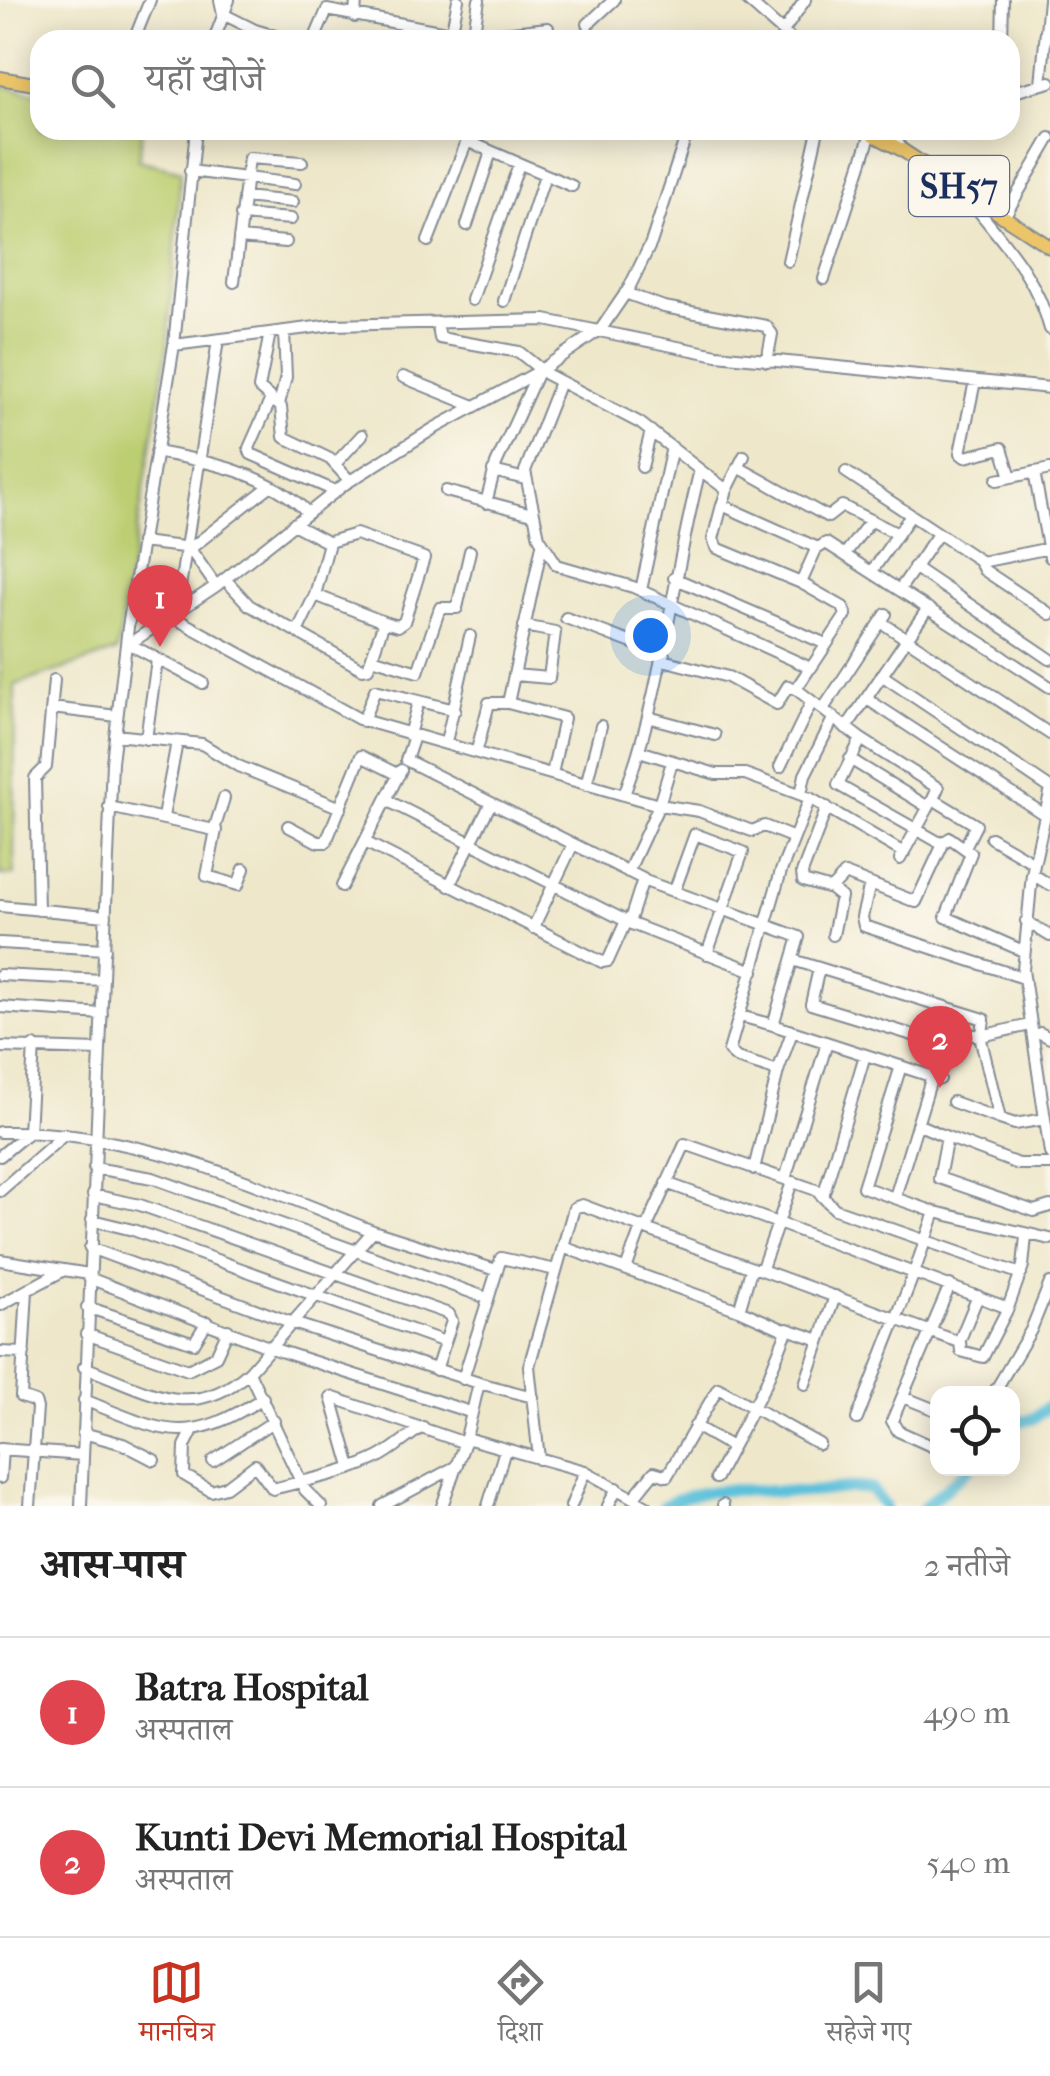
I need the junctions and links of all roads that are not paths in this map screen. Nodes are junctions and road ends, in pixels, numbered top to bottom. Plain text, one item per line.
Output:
1 (150, 0) edge
2 (220, 0) edge
3 (228, 0) edge
4 (356, 0) edge
5 (458, 0) edge
6 (479, 0) edge
7 (614, 0) edge
8 (747, 0) edge
9 (805, 0) edge
10 (1004, 0) edge
11 (1049, 0) edge
12 (223, 14) junction
13 (355, 17) junction
14 (588, 24) dead end
15 (548, 28) dead end
16 (138, 30) edge
17 (217, 30) edge
18 (256, 30) edge
19 (317, 30) edge
20 (421, 30) edge
21 (452, 30) edge
22 (474, 30) edge
23 (533, 30) edge
24 (780, 30) edge
25 (790, 30) edge
26 (1002, 30) edge
27 (0, 76) edge
28 (30, 80) edge
29 (1046, 83) edge
30 (1020, 90) edge
31 (1050, 138) edge
32 (195, 140) edge
33 (685, 140) edge
34 (816, 140) edge
35 (867, 140) edge
36 (889, 140) edge
37 (896, 140) edge
38 (467, 141) joint
39 (901, 146) junction
40 (491, 152) junction
41 (302, 162) dead end
42 (519, 164) junction
43 (190, 171) junction
44 (546, 175) junction
45 (246, 178) junction
46 (295, 184) dead end
47 (572, 186) dead end
48 (958, 186) junction
49 (244, 197) junction
50 (292, 202) dead end
51 (1007, 212) junction
52 (242, 216) junction
53 (291, 219) dead end
54 (467, 225) dead end
55 (239, 238) junction
56 (428, 241) dead end
57 (286, 242) dead end
58 (1050, 244) edge
59 (788, 261) dead end
60 (824, 279) dead end
61 (234, 282) dead end
62 (1038, 291) junction
63 (625, 294) junction
64 (472, 300) dead end
65 (1050, 300) edge
66 (504, 301) dead end
67 (437, 323) junction
68 (601, 329) junction
69 (1050, 329) edge
70 (284, 331) junction
71 (270, 333) junction
72 (218, 340) junction
73 (174, 345) junction
74 (766, 361) junction
75 (540, 372) junction
76 (403, 377) dead end
77 (975, 381) junction
78 (560, 382) junction
79 (1050, 388) edge
80 (274, 402) junction
81 (474, 406) junction
82 (512, 430) junction
83 (651, 431) junction
84 (362, 435) dead end
85 (535, 441) junction
86 (672, 447) junction
87 (156, 452) junction
88 (198, 459) junction
89 (336, 463) junction
90 (642, 467) dead end
91 (1050, 468) edge
92 (700, 470) junction
93 (493, 472) junction
94 (846, 472) dead end
95 (1034, 472) junction
96 (1011, 477) junction
97 (350, 480) junction
98 (526, 480) junction
99 (997, 480) dead end
100 (270, 486) junction
101 (727, 490) junction
102 (334, 491) junction
103 (446, 491) dead end
104 (486, 503) junction
105 (722, 505) junction
106 (308, 512) junction
107 (532, 514) junction
108 (910, 515) junction
109 (871, 520) junction
110 (293, 524) junction
111 (898, 534) junction
112 (938, 534) junction
113 (141, 542) junction
114 (329, 542) junction
115 (542, 545) junction
116 (817, 547) junction
117 (188, 548) junction
118 (470, 551) dead end
119 (1050, 551) edge
120 (845, 554) junction
121 (981, 562) junction
122 (914, 567) junction
123 (872, 571) junction
124 (674, 578) junction
125 (220, 582) junction
126 (801, 583) junction
127 (900, 588) junction
128 (641, 590) junction
129 (314, 595) junction
130 (669, 606) junction
131 (928, 608) junction
132 (1048, 609) edge
133 (174, 615) junction
134 (566, 618) dead end
135 (384, 622) junction
136 (524, 626) junction
137 (297, 632) junction
138 (470, 636) dead end
139 (906, 639) junction
140 (826, 644) junction
141 (128, 645) junction
142 (372, 658) junction
143 (663, 658) junction
144 (1050, 659) edge
145 (157, 660) junction
146 (810, 668) junction
147 (514, 675) junction
148 (883, 676) junction
149 (54, 680) dead end
150 (202, 683) dead end
151 (1050, 687) edge
152 (796, 689) junction
153 (867, 699) junction
154 (812, 701) junction
155 (418, 702) junction
156 (508, 703) junction
157 (52, 708) junction
158 (823, 709) junction
159 (454, 710) junction
160 (117, 716) junction
161 (648, 716) junction
162 (834, 717) junction
163 (363, 721) junction
164 (601, 726) dead end
165 (846, 728) junction
166 (1050, 734) edge
167 (115, 735) junction
168 (715, 735) dead end
169 (411, 736) junction
170 (146, 739) junction
171 (861, 739) junction
172 (178, 742) junction
173 (446, 742) junction
174 (477, 750) junction
175 (639, 751) junction
176 (850, 759) junction
177 (406, 760) junction
178 (672, 762) junction
179 (780, 767) dead end
180 (399, 774) junction
181 (552, 774) junction
182 (586, 785) junction
183 (1050, 792) edge
184 (624, 795) junction
185 (806, 796) junction
186 (224, 798) dead end
187 (386, 800) junction
188 (490, 802) junction
189 (931, 803) junction
190 (659, 805) junction
191 (109, 807) junction
192 (826, 807) junction
193 (341, 808) junction
194 (1045, 815) junction
195 (163, 817) junction
196 (288, 826) dead end
197 (216, 830) junction
198 (916, 830) junction
199 (1046, 832) edge
200 (794, 838) junction
201 (992, 838) dead end
202 (365, 842) junction
203 (470, 844) junction
204 (573, 844) junction
205 (942, 844) junction
206 (966, 847) junction
207 (244, 868) dead end
208 (1033, 869) junction
209 (628, 872) junction
210 (645, 881) junction
211 (870, 884) junction
212 (554, 885) junction
213 (1050, 885) edge
214 (342, 886) dead end
215 (450, 886) junction
216 (831, 889) junction
217 (674, 892) junction
218 (0, 906) edge
219 (38, 910) junction
220 (723, 910) junction
221 (106, 916) junction
222 (627, 921) junction
223 (1026, 921) junction
224 (766, 926) junction
225 (532, 928) junction
226 (833, 935) dead end
227 (1050, 936) edge
228 (0, 943) edge
229 (105, 949) junction
230 (1023, 951) junction
231 (707, 954) junction
232 (793, 960) junction
233 (819, 968) junction
234 (753, 971) junction
235 (0, 975) edge
236 (1024, 978) junction
237 (104, 980) junction
238 (0, 1006) edge
239 (102, 1014) junction
240 (740, 1016) junction
241 (773, 1024) junction
242 (792, 1032) junction
243 (1040, 1032) edge
244 (981, 1036) junction
245 (828, 1043) junction
246 (34, 1046) junction
247 (0, 1048) edge
248 (100, 1050) junction
249 (865, 1055) junction
250 (901, 1066) junction
251 (778, 1070) junction
252 (953, 1102) dead end
253 (1000, 1119) junction
254 (1044, 1119) junction
255 (917, 1124) junction
256 (0, 1132) edge
257 (28, 1132) junction
258 (65, 1133) junction
259 (96, 1136) junction
260 (947, 1138) junction
261 (1050, 1154) edge
262 (0, 1156) edge
263 (1050, 1164) edge
264 (94, 1168) junction
265 (754, 1169) junction
266 (788, 1181) junction
267 (666, 1182) junction
268 (0, 1191) edge
269 (93, 1195) junction
270 (824, 1196) junction
271 (895, 1198) junction
272 (1050, 1206) edge
273 (934, 1212) junction
274 (92, 1220) junction
275 (778, 1223) junction
276 (644, 1228) junction
277 (373, 1230) junction
278 (1026, 1236) junction
279 (1050, 1239) edge
280 (925, 1241) junction
281 (562, 1246) junction
282 (90, 1248) junction
283 (355, 1253) junction
284 (0, 1260) edge
285 (756, 1268) junction
286 (626, 1269) junction
287 (63, 1270) junction
288 (496, 1270) junction
289 (556, 1270) junction
290 (914, 1273) junction
291 (1020, 1274) junction
292 (89, 1276) junction
293 (335, 1277) junction
294 (1050, 1283) edge
295 (950, 1285) junction
296 (27, 1290) junction
297 (834, 1296) junction
298 (978, 1296) junction
299 (315, 1298) junction
300 (487, 1298) junction
301 (0, 1305) edge
302 (88, 1307) junction
303 (1008, 1308) junction
304 (738, 1310) junction
305 (898, 1319) junction
306 (206, 1322) junction
307 (292, 1323) junction
308 (787, 1329) junction
309 (228, 1330) junction
310 (931, 1332) junction
311 (86, 1334) junction
312 (820, 1340) junction
313 (445, 1342) junction
314 (960, 1342) junction
315 (271, 1348) junction
316 (0, 1352) edge
317 (24, 1353) junction
318 (84, 1367) junction
319 (436, 1370) junction
320 (249, 1372) junction
321 (463, 1379) junction
322 (478, 1383) junction
323 (806, 1384) dead end
324 (998, 1386) edge
325 (533, 1397) junction
326 (903, 1397) junction
327 (264, 1398) junction
328 (84, 1400) junction
329 (753, 1408) junction
330 (930, 1409) edge
331 (470, 1412) junction
332 (856, 1419) dead end
333 (274, 1421) junction
334 (695, 1426) junction
335 (423, 1427) junction
336 (192, 1432) junction
337 (83, 1433) junction
338 (465, 1441) junction
339 (930, 1443) edge
340 (819, 1444) dead end
341 (732, 1447) junction
342 (1, 1450) edge
343 (505, 1450) junction
344 (34, 1451) junction
345 (82, 1455) junction
346 (539, 1458) junction
347 (154, 1460) dead end
348 (213, 1461) dead end
349 (456, 1466) junction
350 (351, 1468) junction
351 (585, 1472) junction
352 (0, 1478) edge
353 (716, 1478) dead end
354 (299, 1479) junction
355 (617, 1488) junction
356 (633, 1498) junction
357 (30, 1506) edge
358 (82, 1506) edge
359 (321, 1506) edge
360 (382, 1506) edge
361 (442, 1506) edge
362 (488, 1506) edge
363 (571, 1506) edge
364 (608, 1506) edge
365 (647, 1506) edge

1 - 16 street
2 - 12 street
3 - 12 street
4 - 13 street
5 - 21 street
6 - 22 street
7 - 14 street
8 - 24 street
9 - 25 street
10 - 26 street
11 - 29 street
12 - 17 street
12 - 18 street
13 - 19 street
13 - 20 street
15 - 23 street
27 - 28 main road
29 - 30 street
31 - 51 street
32 - 43 street
33 - 63 street
34 - 59 street
35 - 60 street
36 - 39 main road, SH57
37 - 39 street
38 - 40 street
38 - 56 street
39 - 48 main road, SH57
39 - 51 main road, SH57
40 - 42 street
40 - 54 street
41 - 45 street
42 - 44 street
42 - 64 street
43 - 45 street
43 - 73 street
44 - 47 street
44 - 66 street
45 - 46 street
45 - 49 street
48 - 58 main road, SH57
48 - 62 street
49 - 50 street
49 - 52 street
51 - 58 main road, SH57
52 - 53 street
52 - 55 street
55 - 57 street
55 - 61 street
62 - 65 street
62 - 69 street
63 - 68 street
63 - 74 street
67 - 68 street
67 - 70 street
67 - 75 street
68 - 74 street
68 - 75 street
70 - 71 street
70 - 80 street
71 - 72 street
71 - 80 street
72 - 73 street
72 - 88 street
73 - 87 street
74 - 77 street
75 - 78 street
75 - 81 street
75 - 82 street
76 - 81 street
77 - 79 street
77 - 96 street
78 - 83 street
78 - 85 street
80 - 89 street
80 - 102 street
81 - 97 street
82 - 85 street
82 - 93 street
83 - 86 street
83 - 90 street
84 - 89 street
85 - 98 street
86 - 92 street
86 - 128 street
87 - 88 street
87 - 113 street
88 - 100 street
88 - 117 street
89 - 97 street
91 - 95 street
92 - 101 street
92 - 124 street
93 - 98 street
93 - 104 street
94 - 108 street
95 - 96 street
95 - 119 street
96 - 99 street
97 - 102 street
98 - 107 street
100 - 106 street
100 - 117 street
101 - 105 street
101 - 109 street
102 - 106 street
103 - 104 street
104 - 107 street
105 - 116 street
105 - 126 street
106 - 110 street
107 - 115 street
108 - 111 street
108 - 112 street
109 - 111 street
109 - 120 street
110 - 114 street
110 - 125 street
111 - 123 street
112 - 121 street
112 - 122 street
113 - 117 street
113 - 141 street
114 - 129 street
114 - 135 street
115 - 128 street
115 - 136 street
116 - 120 street
116 - 126 street
117 - 125 street
117 - 133 street
118 - 142 street
119 - 121 street
120 - 123 street
121 - 132 street
122 - 127 street
122 - 144 street
123 - 127 street
124 - 130 street
124 - 140 street
125 - 133 street
125 - 137 street
126 - 140 street
127 - 131 street
128 - 130 street
129 - 135 street
129 - 137 street
130 - 143 street
130 - 146 street
131 - 139 street
131 - 151 street
133 - 141 street
133 - 163 street
134 - 143 street
135 - 142 street
136 - 147 street
136 - 147 street
137 - 142 street
138 - 159 street
139 - 148 street
139 - 158 street
139 - 166 street
140 - 146 street
141 - 145 street
141 - 160 street
143 - 152 street
143 - 161 street
145 - 150 street
145 - 170 street
146 - 152 street
147 - 156 street
148 - 153 street
148 - 183 street
149 - 157 street
152 - 154 street
153 - 165 street
153 - 194 street
154 - 158 street
154 - 179 street
155 - 159 street
155 - 163 street
155 - 169 street
156 - 174 street
156 - 181 street
157 - 160 street
157 - 219 street
158 - 162 street
159 - 173 street
160 - 167 street
161 - 168 street
161 - 175 street
162 - 165 street
162 - 185 street
163 - 169 street
164 - 182 street
165 - 171 street
167 - 170 street
167 - 191 street
169 - 173 street
169 - 177 street
170 - 172 street
171 - 176 street
171 - 189 street
172 - 193 street
172 - 195 street
173 - 174 street
174 - 181 street
175 - 178 street
175 - 184 street
176 - 189 street
176 - 198 street
177 - 180 street
177 - 188 street
178 - 185 street
178 - 190 street
180 - 187 street
180 - 193 street
181 - 182 street
182 - 184 street
183 - 194 street
184 - 190 street
185 - 192 street
185 - 200 street
186 - 197 street
187 - 202 street
187 - 203 street
188 - 203 street
188 - 204 street
189 - 198 street
189 - 206 street
190 - 200 street
190 - 209 street
191 - 195 street
191 - 221 street
192 - 198 street
192 - 216 street
193 - 196 street
194 - 199 street
195 - 197 street
197 - 207 street
198 - 205 street
199 - 208 street
200 - 224 street
201 - 208 street
202 - 214 street
202 - 215 street
203 - 212 street
203 - 215 street
204 - 209 street
204 - 212 street
205 - 206 street
205 - 211 street
206 - 230 street
208 - 213 street
208 - 223 street
209 - 210 street
210 - 217 street
210 - 222 street
211 - 216 street
211 - 236 street
212 - 222 street
212 - 225 street
215 - 225 street
216 - 226 street
217 - 220 street
217 - 220 street
218 - 219 street
219 - 221 street
220 - 224 street
220 - 231 street
221 - 229 street
222 - 225 street
222 - 231 street
223 - 227 street
223 - 230 street
224 - 232 street
224 - 234 street
228 - 229 street
229 - 237 street
230 - 236 street
231 - 234 street
232 - 233 street
232 - 241 street
233 - 244 street
233 - 244 street
234 - 240 street
235 - 237 street
236 - 243 street
237 - 239 street
238 - 239 street
239 - 248 street
240 - 241 street
240 - 251 street
241 - 242 street
242 - 245 street
242 - 251 street
243 - 244 street
243 - 254 street
244 - 253 street
245 - 249 street
245 - 266 street
246 - 247 street
246 - 248 street
246 - 257 street
248 - 259 street
249 - 250 street
249 - 270 street
250 - 255 street
250 - 271 street
251 - 265 street
252 - 253 street
253 - 254 street
254 - 261 street
255 - 260 street
255 - 271 street
256 - 257 street
257 - 258 street
257 - 262 street
258 - 259 street
258 - 268 street
259 - 264 street
259 - 277 street
260 - 263 street
260 - 272 street
264 - 269 street
264 - 283 street
265 - 266 street
265 - 267 street
266 - 270 street
266 - 275 street
267 - 275 street
267 - 276 street
269 - 274 street
269 - 293 street
270 - 280 street
271 - 273 street
273 - 278 street
273 - 280 street
274 - 282 street
274 - 299 street
275 - 285 street
275 - 290 street
276 - 281 street
276 - 285 street
276 - 286 street
277 - 283 street
277 - 288 street
278 - 279 street
278 - 291 street
280 - 290 street
280 - 291 street
281 - 286 street
281 - 289 street
282 - 292 street
282 - 307 street
283 - 293 street
283 - 300 street
284 - 287 street
285 - 297 street
285 - 304 street
286 - 304 street
287 - 292 street
287 - 296 street
288 - 289 street
288 - 300 street
289 - 325 street
290 - 295 street
290 - 305 street
291 - 303 street
292 - 302 street
292 - 306 street
293 - 299 street
293 - 313 street
294 - 324 street
295 - 298 street
295 - 310 street
296 - 301 street
296 - 317 street
297 - 305 street
297 - 312 street
298 - 303 street
298 - 314 street
299 - 307 street
299 - 313 street
300 - 321 street
302 - 306 street
302 - 311 street
303 - 314 street
304 - 308 street
305 - 310 street
305 - 332 street
306 - 309 street
307 - 315 street
307 - 319 street
308 - 312 street
308 - 329 street
309 - 311 street
309 - 315 street
310 - 314 street
310 - 326 street
311 - 318 street
312 - 323 street
313 - 319 street
315 - 320 street
315 - 331 street
316 - 317 street
317 - 344 street
318 - 320 street
318 - 328 street
319 - 321 street
320 - 327 street
321 - 322 street
322 - 325 street
322 - 331 street
325 - 346 street
326 - 330 street
326 - 339 street
327 - 333 street
327 - 336 street
328 - 336 street
328 - 337 street
329 - 334 street
329 - 340 street
329 - 341 street
331 - 338 street
333 - 348 street
333 - 354 street
334 - 341 street
334 - 356 street
335 - 338 street
335 - 350 street
335 - 350 street
336 - 354 street
337 - 345 street
337 - 347 street
338 - 343 street
338 - 349 street
341 - 353 street
342 - 344 street
342 - 352 street
343 - 346 street
343 - 362 street
344 - 345 street
344 - 357 street
345 - 358 street
346 - 351 street
349 - 360 street
349 - 361 street
350 - 354 street
351 - 355 street
351 - 363 street
354 - 359 street
355 - 356 street
355 - 364 street
356 - 365 street

